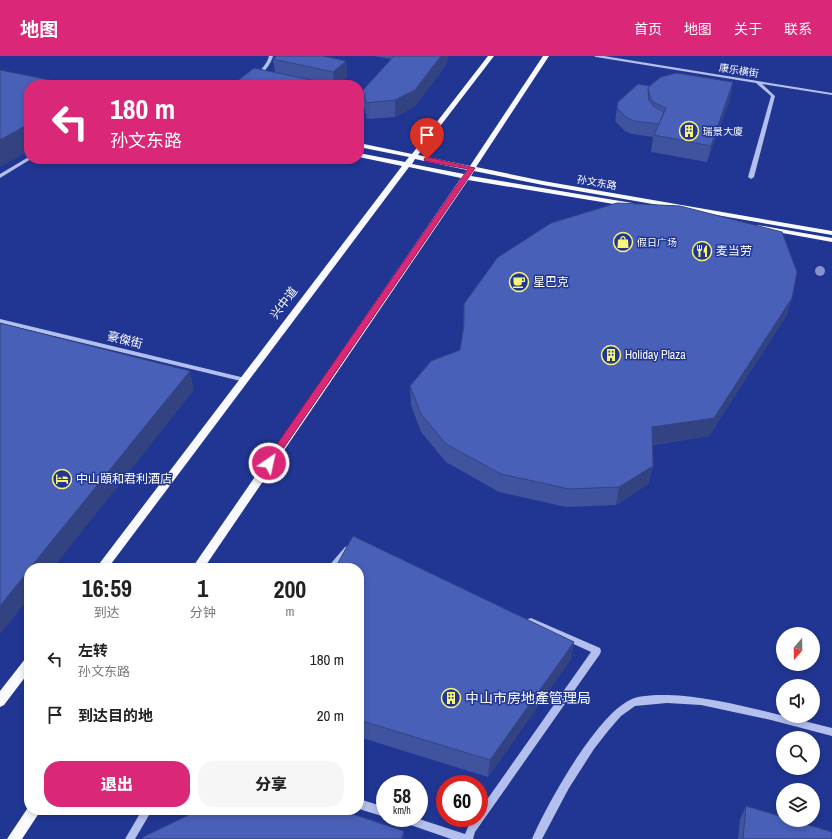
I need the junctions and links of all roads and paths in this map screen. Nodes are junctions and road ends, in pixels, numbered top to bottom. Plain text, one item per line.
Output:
1 (271, 56) edge
2 (491, 56) edge
3 (546, 56) edge
4 (596, 56) edge
5 (611, 57) edge
6 (250, 80) edge
7 (757, 82) junction
8 (832, 94) edge
9 (364, 147) edge
10 (364, 156) edge
11 (413, 156) junction
12 (24, 162) edge
13 (406, 164) junction
14 (472, 168) junction
15 (0, 176) edge
16 (466, 177) junction
17 (751, 177) dead end
18 (832, 232) edge
19 (832, 240) edge
20 (0, 321) edge
21 (245, 380) junction
22 (353, 543) edge
23 (106, 563) edge
24 (201, 563) edge
25 (335, 563) edge
26 (526, 619) edge
27 (24, 670) edge
28 (0, 701) edge
29 (832, 732) edge
30 (364, 806) edge
31 (376, 809) edge
32 (31, 815) edge
33 (144, 815) edge
34 (428, 827) edge
35 (14, 839) edge
36 (130, 839) edge
37 (465, 839) edge
38 (468, 839) edge
39 (537, 839) edge

1 - 6 street
2 - 11 main road, 兴中道
3 - 14 main road
4 - 5 street, 康乐横街
5 - 7 street, 康乐横街
7 - 8 street, 康乐横街
7 - 17 street
9 - 11 main road, 孙文东路
10 - 13 main road, 孙文东路
11 - 13 main road, 兴中道
11 - 14 main road, 孙文东路
12 - 15 street
13 - 16 main road, 孙文东路
13 - 21 main road, 兴中道
14 - 16 main road
14 - 18 main road, 孙文东路
16 - 19 main road, 孙文东路
16 - 24 main road
20 - 21 street, 豪傑街
21 - 23 main road, 兴中道
22 - 25 street
26 - 38 street
27 - 28 main road
29 - 39 street
30 - 31 street
32 - 35 main road
33 - 36 street
34 - 37 street

